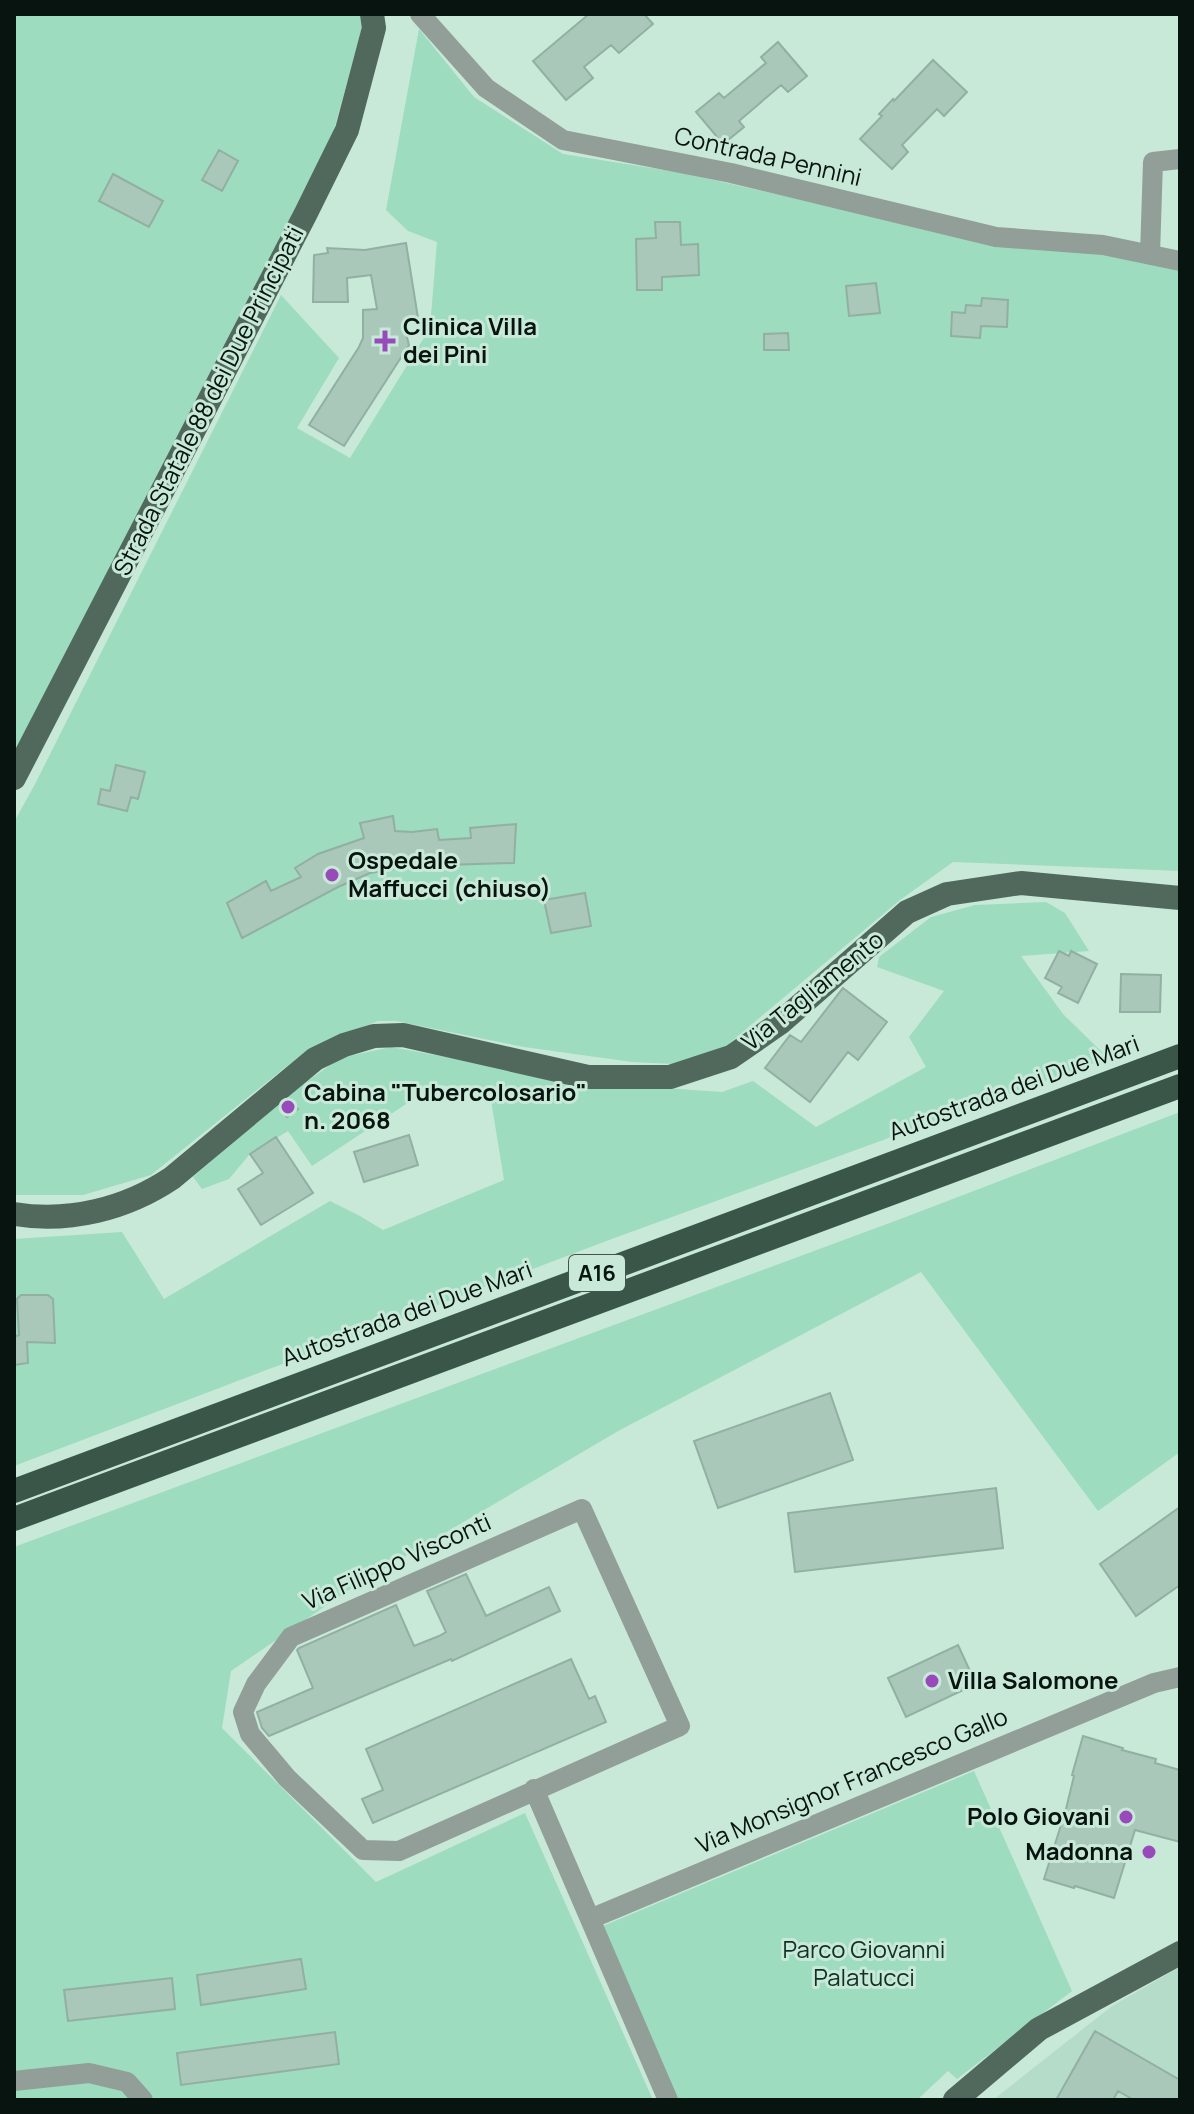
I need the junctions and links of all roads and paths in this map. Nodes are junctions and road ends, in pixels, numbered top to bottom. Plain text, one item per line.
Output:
1 (372, 14) edge
2 (420, 14) edge
3 (1180, 159) edge
4 (1150, 255) junction
5 (1180, 261) edge
6 (14, 778) edge
7 (1180, 898) edge
8 (1180, 1056) edge
9 (1176, 1088) edge
10 (14, 1214) edge
11 (14, 1491) edge
12 (14, 1519) edge
13 (1180, 1677) edge
14 (534, 1789) junction
15 (590, 1919) junction
16 (1180, 1953) edge
17 (14, 2081) edge
18 (143, 2100) edge
19 (668, 2100) edge
20 (955, 2100) edge

1 - 6 main road, Strada Statale 88 dei Due Principati
2 - 4 street, Contrada Pennini
3 - 4 street
4 - 5 street, Contrada Pennini
7 - 10 main road, Via Tagliamento
8 - 11 highway, Autostrada dei Due Mari / A16
9 - 12 highway, A16
13 - 15 street, Via Monsignor Francesco Gallo
14 - 14 street, Via Filippo Visconti
14 - 15 street
15 - 19 street
16 - 20 main road
17 - 18 street

